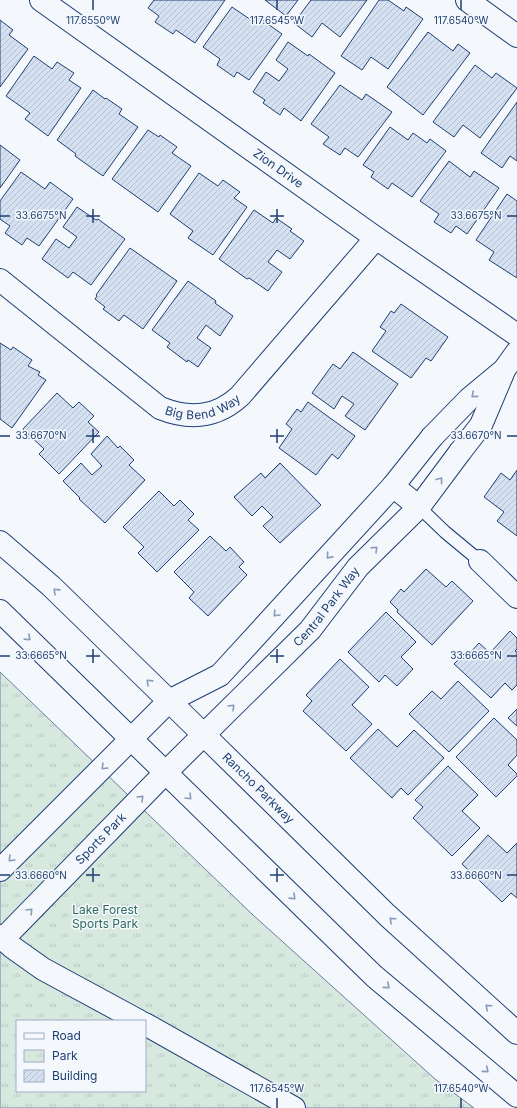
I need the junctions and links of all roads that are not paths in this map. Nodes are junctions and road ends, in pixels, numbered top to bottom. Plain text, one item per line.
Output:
1 (41, 0) edge
2 (466, 0) edge
3 (517, 36) edge
4 (376, 238) junction
5 (0, 280) edge
6 (517, 335) edge
7 (517, 352) edge
8 (504, 370) junction
9 (393, 486) junction
10 (419, 506) junction
11 (0, 542) edge
12 (480, 561) joint
13 (517, 597) edge
14 (0, 611) edge
15 (169, 701) junction
16 (204, 735) junction
17 (132, 740) junction
18 (165, 773) junction
19 (0, 870) edge
20 (1, 938) edge
21 (137, 1020) edge
22 (146, 1025) edge
23 (517, 1034) edge
24 (517, 1096) edge
25 (294, 1108) edge

1 - 4 street, Zion Drive
2 - 3 street
4 - 5 street, Big Bend Way
4 - 6 street, Zion Drive
7 - 8 street, Central Park Way
8 -> 9 street, Central Park Way
10 -> 8 street, Central Park Way
9 - 10 street
9 -> 15 street, Central Park Way
10 - 12 lane
16 -> 10 street, Central Park Way
15 -> 11 street, Rancho Parkway
12 - 13 street
14 -> 17 street
15 - 16 street, Rancho Parkway
15 - 17 street, Central Park Way
16 - 18 street, Central Park Way
23 -> 16 street, Rancho Parkway
17 - 18 street
17 -> 19 street
20 -> 18 street, Sports Park
18 -> 24 street
20 - 21 street
22 - 25 street

